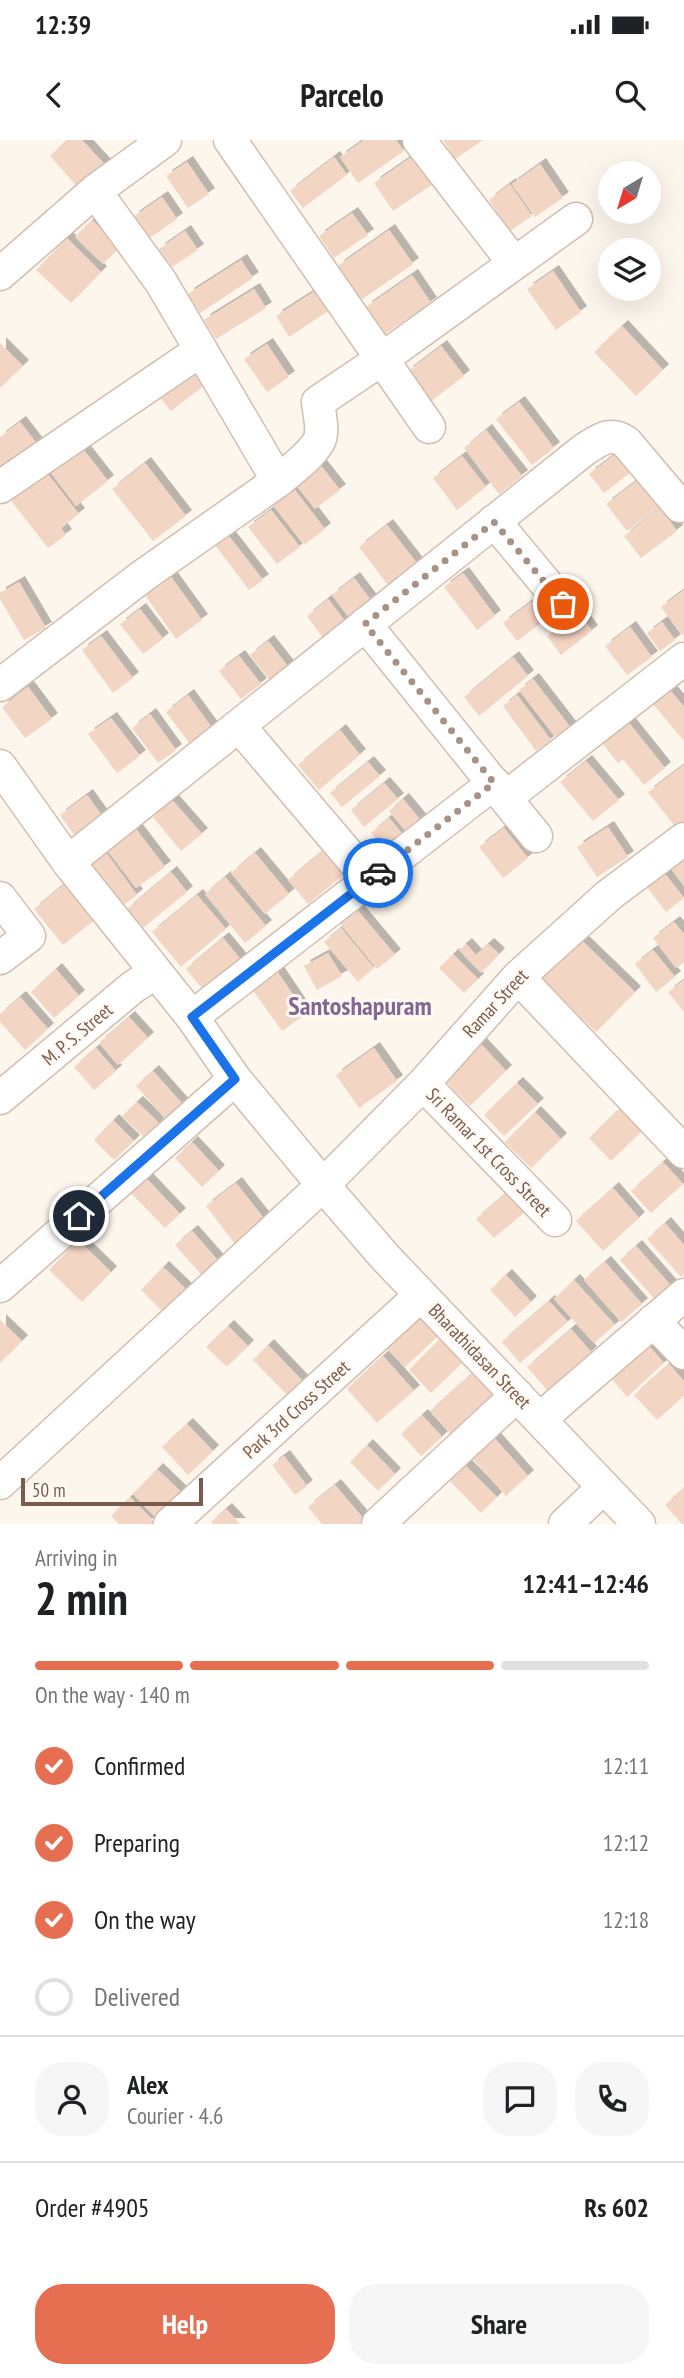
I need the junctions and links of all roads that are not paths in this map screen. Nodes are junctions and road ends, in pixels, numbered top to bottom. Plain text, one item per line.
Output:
1 (164, 140) edge
2 (230, 140) edge
3 (419, 140) edge
4 (95, 191) junction
5 (576, 219) dead end
6 (514, 263) junction
7 (0, 274) edge
8 (201, 350) junction
9 (382, 359) junction
10 (429, 427) dead end
11 (278, 481) junction
12 (0, 487) edge
13 (680, 506) dead end
14 (494, 522) junction
15 (563, 604) dead end
16 (365, 624) junction
17 (684, 660) edge
18 (0, 685) edge
19 (239, 726) junction
20 (0, 766) edge
21 (499, 791) junction
22 (536, 836) dead end
23 (684, 839) edge
24 (68, 862) junction
25 (370, 880) junction
26 (0, 898) edge
27 (0, 958) edge
28 (155, 973) junction
29 (518, 977) junction
30 (192, 1017) junction
31 (235, 1079) junction
32 (423, 1084) junction
33 (0, 1098) edge
34 (680, 1140) edge
35 (323, 1185) junction
36 (555, 1220) dead end
37 (0, 1286) edge
38 (421, 1295) junction
39 (684, 1295) edge
40 (653, 1321) junction
41 (684, 1353) edge
42 (517, 1395) junction
43 (540, 1419) junction
44 (0, 1483) edge
45 (604, 1487) junction
46 (170, 1524) edge
47 (378, 1524) edge
48 (565, 1524) edge
49 (639, 1524) edge

1 - 4 street
2 - 9 street
3 - 6 street
4 - 7 street
4 - 8 street
5 - 6 street
6 - 9 street
8 - 11 street
8 - 12 street
9 - 10 street
9 - 11 street
11 - 18 street
13 - 14 street
14 - 15 street
14 - 16 street
16 - 19 street
16 - 21 street
17 - 21 street
19 - 24 street
19 - 25 street
20 - 24 street, Bharathidasan Street
21 - 22 street
21 - 25 street
23 - 29 street, Ramar Street
24 - 28 street, Bharathidasan Street
25 - 30 street
26 - 27 street
28 - 30 street, Bharathidasan Street
28 - 33 street, M. P. S. Street
29 - 32 street, Ramar Street
29 - 34 street
30 - 31 street, Bharathidasan Street
31 - 35 street, Bharathidasan Street
31 - 37 street
32 - 35 street, Ramar Street
32 - 36 street, Sri Ramar 1st Cross Street
35 - 38 street, Bharathidasan Street
35 - 44 street, Ramar Street
38 - 42 street, Bharathidasan Street
38 - 46 street, Park 3rd Cross Street
39 - 40 street
40 - 41 street
40 - 43 street
42 - 43 street, Bharathidasan Street
42 - 47 street
43 - 45 street, Bharathidasan Street
45 - 48 street
45 - 49 street, Bharathidasan Street

